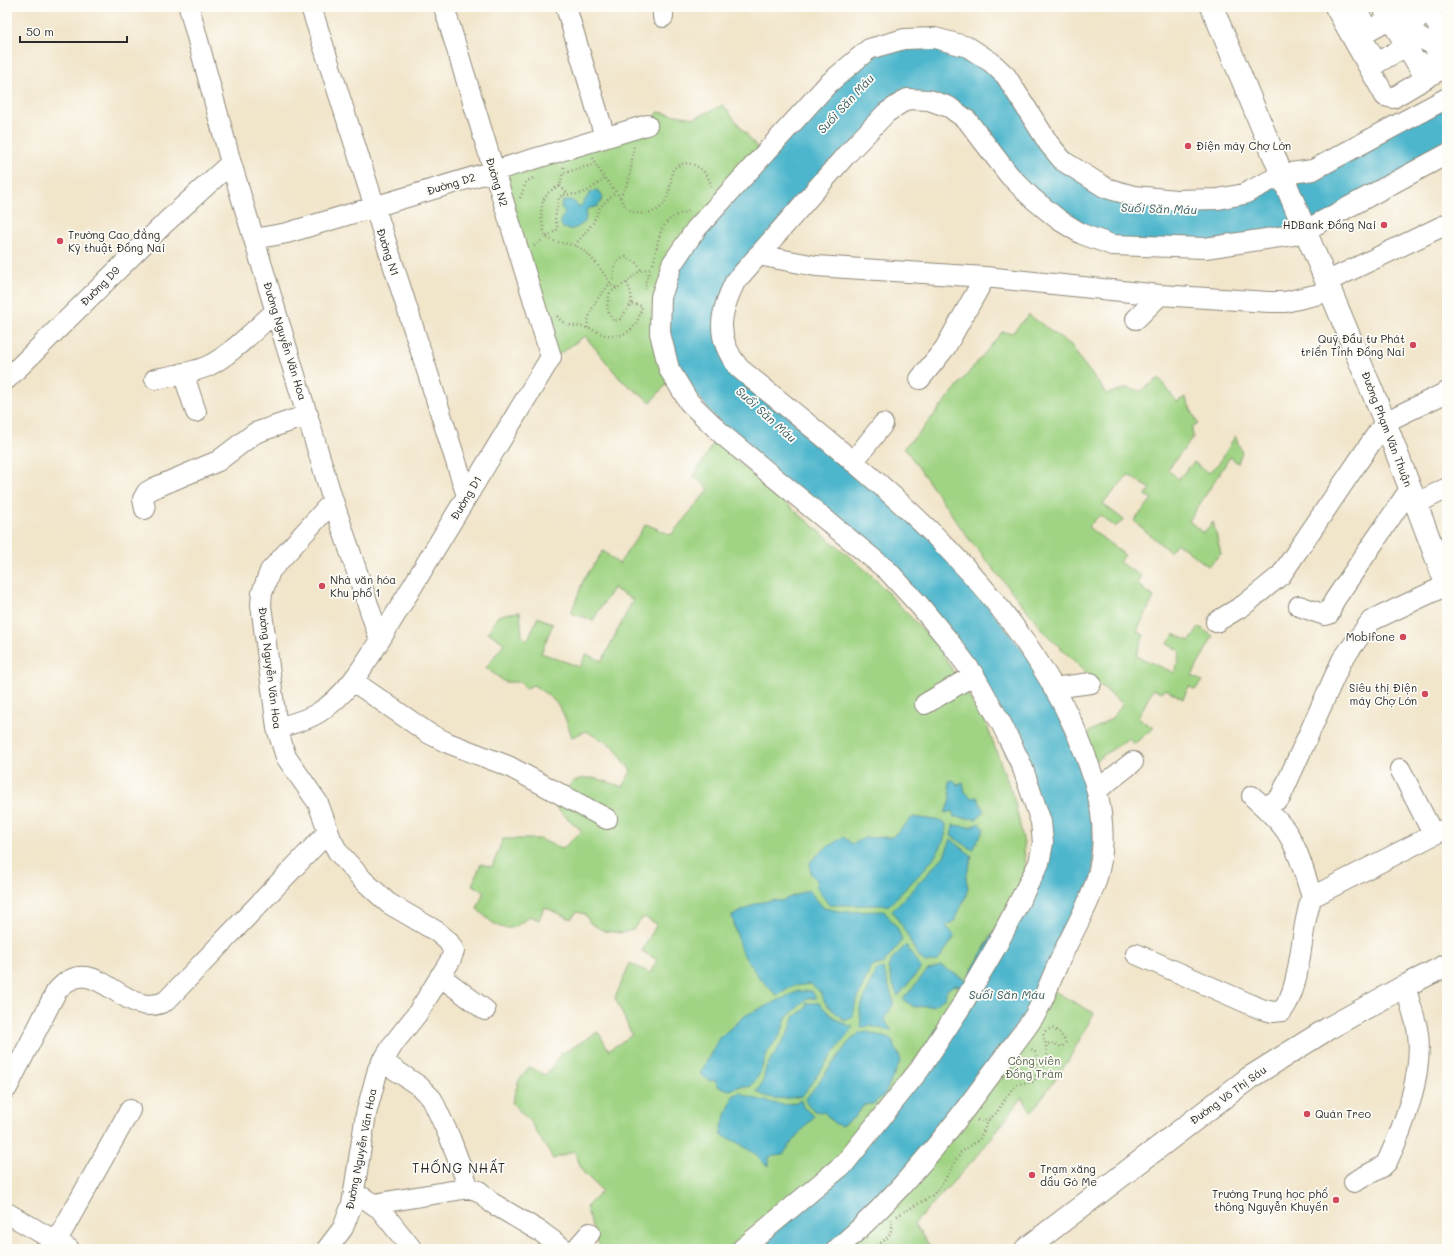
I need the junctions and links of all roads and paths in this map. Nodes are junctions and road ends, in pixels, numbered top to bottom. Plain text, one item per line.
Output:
1 (189, 7) edge
2 (311, 7) edge
3 (444, 7) edge
4 (566, 7) edge
5 (1212, 7) edge
6 (1335, 7) edge
7 (1355, 7) edge
8 (1422, 8) edge
9 (1386, 13) edge
10 (1360, 34) junction
11 (1447, 42) edge
12 (1416, 63) junction
13 (1447, 66) edge
14 (1447, 98) edge
15 (641, 126) joint
16 (605, 137) junction
17 (586, 143) junction
18 (1447, 154) edge
19 (231, 163) junction
20 (595, 164) junction
21 (558, 168) dead end
22 (494, 171) junction
23 (564, 172) junction
24 (539, 174) dead end
25 (1283, 174) junction
26 (604, 179) junction
27 (560, 186) junction
28 (616, 192) junction
29 (567, 193) junction
30 (711, 195) dead end
31 (620, 197) junction
32 (521, 204) dead end
33 (374, 207) junction
34 (695, 210) dead end
35 (1447, 224) edge
36 (1306, 230) junction
37 (546, 237) junction
38 (254, 239) junction
39 (531, 245) dead end
40 (575, 245) junction
41 (758, 256) junction
42 (651, 268) junction
43 (641, 270) junction
44 (985, 277) junction
45 (610, 283) junction
46 (627, 284) junction
47 (1330, 286) junction
48 (617, 288) junction
49 (644, 293) dead end
50 (1160, 295) junction
51 (632, 304) junction
52 (649, 304) junction
53 (554, 311) dead end
54 (275, 312) junction
55 (1136, 319) dead end
56 (587, 328) junction
57 (551, 357) joint
58 (183, 374) junction
59 (7, 379) edge
60 (155, 379) dead end
61 (920, 379) dead end
62 (1447, 392) edge
63 (196, 412) dead end
64 (308, 415) junction
65 (1385, 422) junction
66 (883, 424) dead end
67 (853, 462) junction
68 (1447, 488) edge
69 (467, 496) junction
70 (1413, 496) junction
71 (333, 501) junction
72 (145, 509) dead end
73 (1447, 586) edge
74 (1299, 606) dead end
75 (1216, 622) dead end
76 (380, 640) junction
77 (974, 675) junction
78 (354, 681) junction
79 (1091, 683) dead end
80 (1053, 688) junction
81 (925, 704) dead end
82 (277, 728) junction
83 (1133, 762) dead end
84 (1400, 769) dead end
85 (1097, 790) junction
86 (607, 819) dead end
87 (1440, 831) edge
88 (328, 832) junction
89 (1312, 897) junction
90 (1136, 954) dead end
91 (1447, 965) edge
92 (440, 976) junction
93 (1405, 986) junction
94 (485, 1010) dead end
95 (1038, 1025) junction
96 (1013, 1044) junction
97 (1046, 1045) junction
98 (382, 1061) junction
99 (1037, 1070) junction
100 (7, 1088) edge
101 (130, 1110) dead end
102 (963, 1112) junction
103 (989, 1118) junction
104 (1354, 1182) dead end
105 (469, 1188) junction
106 (354, 1192) junction
107 (374, 1204) junction
108 (7, 1213) edge
109 (886, 1213) junction
110 (590, 1233) dead end
111 (63, 1245) edge
112 (328, 1249) edge
113 (412, 1249) edge
114 (564, 1249) edge
115 (576, 1249) edge
116 (742, 1249) edge
117 (837, 1249) edge
118 (870, 1249) edge
119 (891, 1249) edge
120 (895, 1249) edge
121 (1026, 1249) edge

1 - 19 street, Đường Nguyễn Văn Hoa
2 - 33 street, Đường N1
3 - 22 street, Đường N2
4 - 16 street
5 - 25 main road, Đường Phạm Văn Thuận
6 - 10 street
7 - 10 street
8 - 9 street
8 - 11 street
8 - 12 street
9 - 10 street
9 - 12 street
10 - 12 street
10 - 12 street
12 - 13 street
14 - 25 street
15 - 16 street, Đường D2
15 - 31 path
16 - 17 street, Đường D2
17 - 20 path
17 - 22 street, Đường D2
18 - 36 street
19 - 38 street, Đường Nguyễn Văn Hoa
19 - 59 street, Đường D9
20 - 23 path
20 - 26 path
21 - 23 path
22 - 33 street, Đường D2
22 - 57 street, Đường N2
23 - 27 path
24 - 32 path
25 - 36 main road, Đường Phạm Văn Thuận
25 - 52 street
26 - 28 path
26 - 29 path
27 - 29 path
27 - 37 path
28 - 31 path
28 - 40 path
29 - 37 path
30 - 31 path
33 - 38 street, Đường D2
33 - 69 street, Đường N1
34 - 42 path
35 - 47 street
36 - 41 street
36 - 47 main road, Đường Phạm Văn Thuận
37 - 39 path
37 - 40 path
38 - 54 street, Đường Nguyễn Văn Hoa
40 - 45 path
41 - 44 street
41 - 67 street
42 - 43 path
42 - 49 path
43 - 45 path
43 - 46 path
44 - 50 street
44 - 61 street
45 - 48 path
45 - 56 path
46 - 48 path
46 - 51 path
47 - 50 street
47 - 65 main road, Đường Phạm Văn Thuận
48 - 51 path
50 - 55 street
51 - 52 path
52 - 56 path
52 - 77 street
53 - 56 path
54 - 58 street
54 - 64 street, Đường Nguyễn Văn Hoa
57 - 69 street, Đường D1
58 - 60 street
58 - 63 street
62 - 65 street
64 - 71 street, Đường Nguyễn Văn Hoa
64 - 72 street
65 - 70 main road, Đường Phạm Văn Thuận
65 - 75 street
66 - 67 street
67 - 80 street
68 - 70 street
69 - 76 street, Đường D1
70 - 73 main road, Đường Phạm Văn Thuận
70 - 74 street
71 - 76 street
71 - 82 street, Đường Nguyễn Văn Hoa
73 - 89 street
76 - 78 street, Đường D1
77 - 81 street
77 - 116 street
78 - 82 street, Đường D1
78 - 86 street
79 - 80 street
80 - 85 street
82 - 88 street, Đường Nguyễn Văn Hoa
83 - 85 street
84 - 87 street
85 - 95 street
87 - 89 street
88 - 92 street, Đường Nguyễn Văn Hoa
88 - 100 street
89 - 90 street
91 - 93 main road, Đường Võ Thị Sáu
92 - 94 street
92 - 98 street, Đường Nguyễn Văn Hoa
93 - 104 street
93 - 121 main road, Đường Võ Thị Sáu
95 - 96 street
95 - 97 path
95 - 97 path
96 - 99 path
96 - 102 street
97 - 99 path
98 - 105 street
98 - 106 street, Đường Nguyễn Văn Hoa
99 - 103 path
101 - 111 street
102 - 103 path
102 - 109 street
103 - 109 path
105 - 107 street
105 - 114 street
106 - 107 street
106 - 112 street, Đường Nguyễn Văn Hoa
107 - 113 street
108 - 111 street
109 - 117 street
109 - 118 path
110 - 115 street
119 - 120 path

